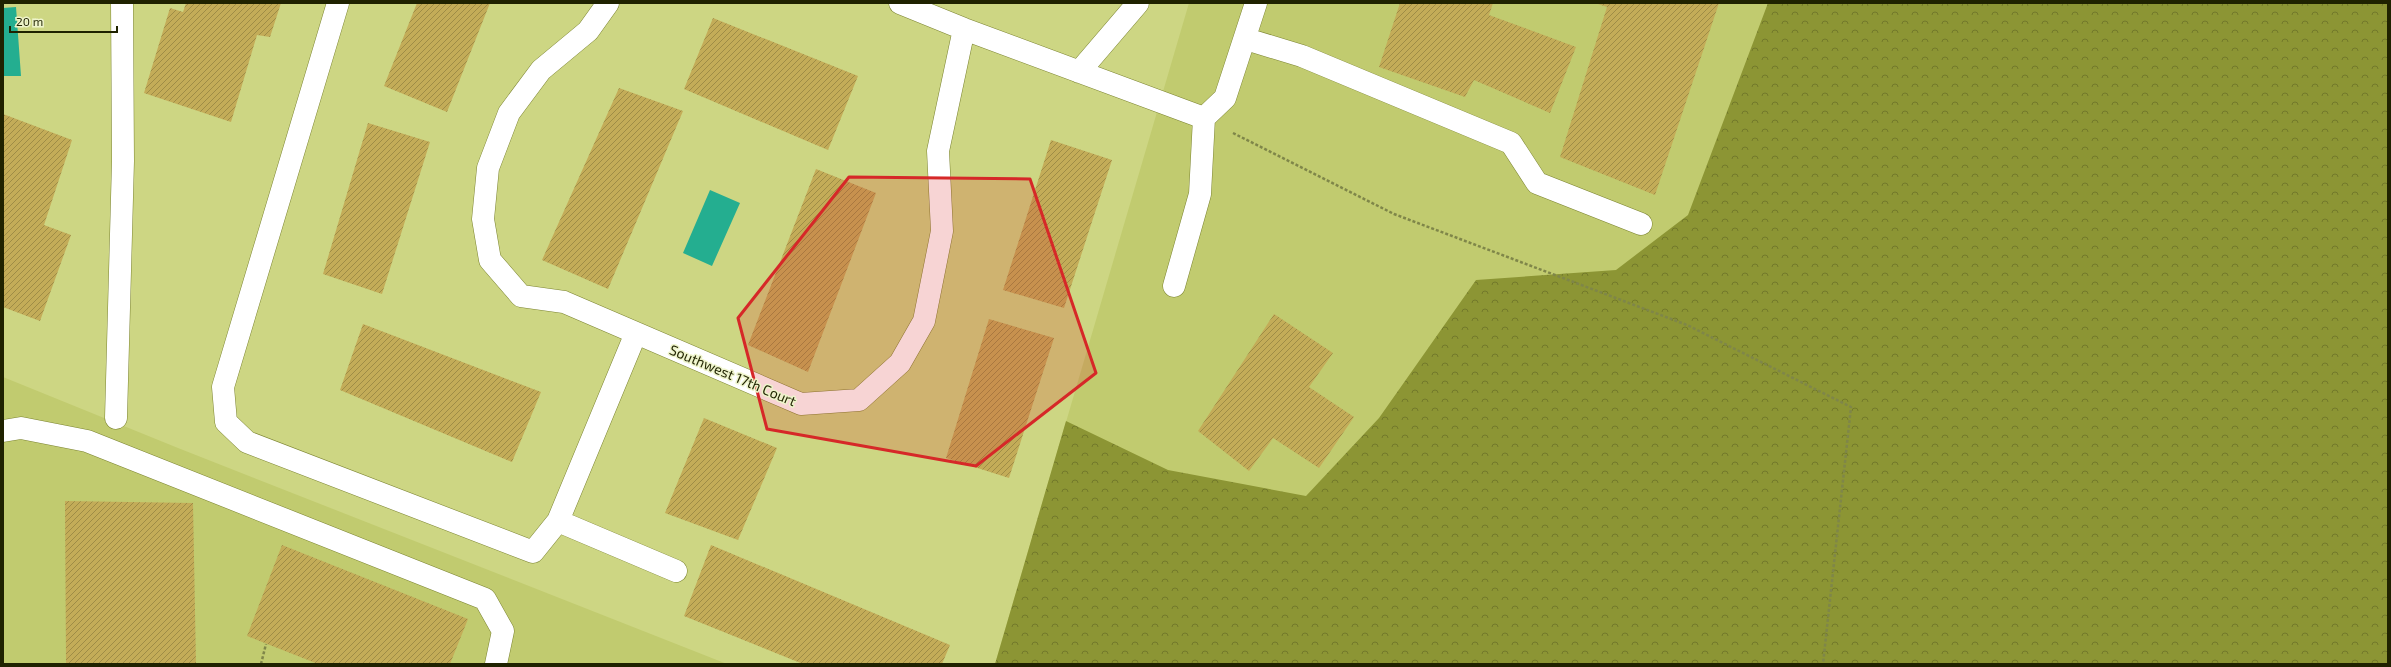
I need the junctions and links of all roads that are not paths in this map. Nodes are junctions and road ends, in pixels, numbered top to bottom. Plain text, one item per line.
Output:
1 (122, 3) edge
2 (338, 3) edge
3 (608, 3) edge
4 (900, 3) edge
5 (1138, 3) edge
6 (1256, 3) edge
7 (964, 29) junction
8 (1246, 38) junction
9 (1079, 72) junction
10 (1204, 118) junction
11 (1641, 224) dead end
12 (1174, 286) dead end
13 (636, 333) junction
14 (116, 418) dead end
15 (3, 431) edge
16 (558, 521) junction
17 (676, 571) dead end
18 (496, 664) edge

1 - 14 lane
2 - 16 lane
3 - 13 lane, Southwest 17th Court
4 - 7 lane
5 - 9 lane
6 - 8 lane
7 - 9 lane
7 - 13 lane, Southwest 17th Court
8 - 10 lane
8 - 11 lane
9 - 10 lane
10 - 12 lane
13 - 16 lane
15 - 18 lane
16 - 17 lane

